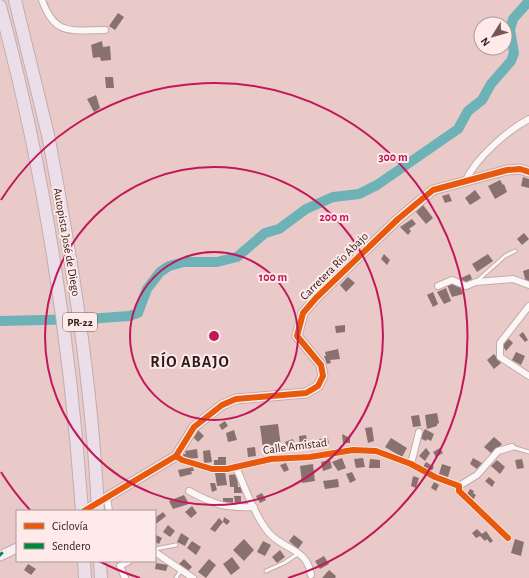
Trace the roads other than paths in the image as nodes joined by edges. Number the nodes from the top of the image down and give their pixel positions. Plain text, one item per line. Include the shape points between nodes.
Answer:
1 (15, 0) edge
2 (42, 0) edge
3 (0, 6) edge
4 (105, 30) dead end
5 (529, 119) edge
6 (529, 172) edge
7 (466, 180) junction
8 (515, 251) dead end
9 (476, 282) junction
10 (529, 285) edge
11 (438, 286) dead end
12 (529, 306) edge
13 (529, 376) edge
14 (419, 432) dead end
15 (512, 448) joint
16 (529, 452) edge
17 (176, 456) junction
18 (414, 466) junction
19 (236, 467) junction
20 (459, 486) junction
21 (189, 491) dead end
22 (107, 497) junction
23 (254, 507) junction
24 (83, 510) edge
25 (85, 510) edge
26 (98, 510) edge
27 (109, 510) edge
28 (508, 538) dead end
29 (176, 545) dead end
30 (16, 548) edge
31 (156, 549) edge
32 (156, 553) edge
33 (299, 553) junction
34 (0, 556) edge
35 (84, 562) edge
36 (100, 562) edge
37 (127, 562) edge
38 (181, 570) junction
39 (266, 570) dead end
40 (311, 577) edge
41 (85, 578) edge
42 (101, 578) edge
43 (125, 578) edge
44 (176, 578) edge
45 (193, 578) edge

1 - 26 highway, Autopista José de Diego / PR-22, bridge via 48,135 64,219 81,330 93,434
2 - 4 street via 47,14 56,25 65,30
3 - 24 highway, Autopista José de Diego / PR-22 via 32,137 46,208 64,319
5 - 7 street via 490,149 472,167
6 - 7 street, Carretera Río Abajo via 520,169 506,170
7 - 17 street, Carretera Río Abajo via 433,190 398,219 316,298 303,314 297,336 321,366 323,376 318,386 306,393 236,400 222,404 194,427
8 - 9 lane via 505,256
9 - 10 street via 513,279
9 - 11 street via 466,286 452,280
12 - 13 street via 500,343 500,356
14 - 18 street
15 - 16 lane
15 - 20 street via 498,451 477,475
17 - 19 street, Calle Amistad via 212,469
17 - 22 street, Carretera Río Abajo
18 - 19 street, Calle Amistad via 376,451 353,450 310,457 271,459
18 - 20 street, Calle Amistad
19 - 23 street
20 - 28 street via 459,491
21 - 23 street via 222,507
22 - 25 street, Carretera Río Abajo
22 - 27 street
23 - 33 street via 270,534
29 - 31 lane
30 - 34 street
32 - 38 street
33 - 39 lane via 284,563
33 - 40 street via 309,565
35 - 41 highway
36 - 42 highway
37 - 43 street via 120,566
38 - 44 lane
38 - 45 street

